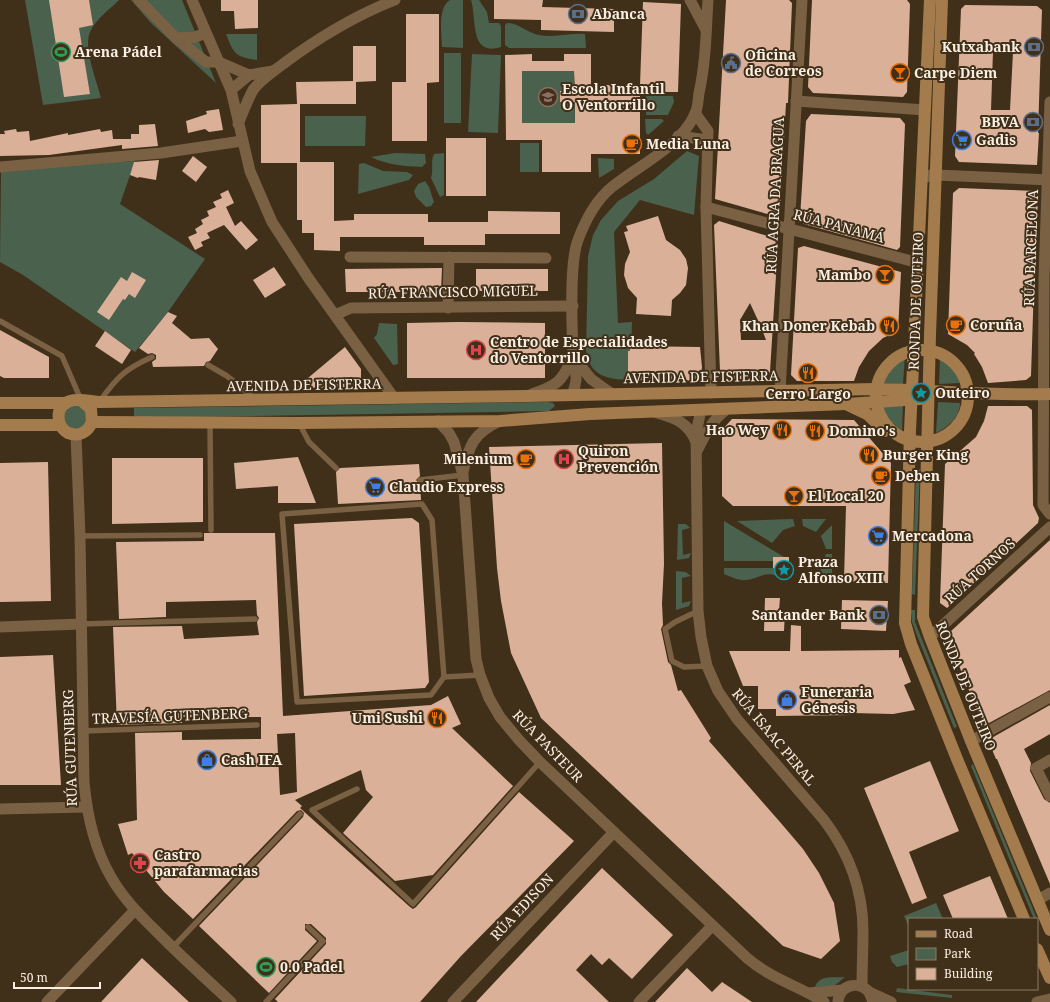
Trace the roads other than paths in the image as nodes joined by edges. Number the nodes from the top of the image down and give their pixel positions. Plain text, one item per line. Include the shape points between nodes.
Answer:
1 (139, 0) edge
2 (192, 0) edge
3 (395, 0) edge
4 (690, 0) edge
5 (708, 0) edge
6 (802, 0) edge
7 (930, 0) edge
8 (942, 0) edge
9 (706, 31) junction
10 (206, 33) junction
11 (176, 38) junction
12 (219, 62) junction
13 (274, 71) junction
14 (249, 75) junction
15 (231, 90) junction
16 (254, 90) junction
17 (796, 101) junction
18 (1050, 102) edge
19 (925, 110) junction
20 (695, 114) junction
21 (238, 124) junction
22 (678, 136) junction
23 (708, 140) junction
24 (242, 141) junction
25 (0, 167) edge
26 (936, 175) junction
27 (922, 179) junction
28 (1049, 180) edge
29 (706, 207) junction
30 (789, 228) junction
31 (350, 257) dead end
32 (449, 257) junction
33 (546, 258) dead end
34 (919, 262) junction
35 (1047, 278) edge
36 (573, 306) junction
37 (448, 308) junction
38 (335, 315) junction
39 (0, 320) edge
40 (915, 350) junction
41 (929, 350) junction
42 (573, 356) junction
43 (152, 357) dead end
44 (208, 366) dead end
45 (876, 389) junction
46 (780, 391) junction
47 (711, 393) junction
48 (969, 393) junction
49 (612, 394) junction
50 (929, 394) junction
51 (1046, 394) edge
52 (572, 395) junction
53 (912, 395) junction
54 (526, 396) junction
55 (394, 398) junction
56 (82, 401) junction
57 (257, 401) junction
58 (99, 402) junction
59 (876, 402) junction
60 (0, 403) edge
61 (66, 403) junction
62 (847, 404) junction
63 (727, 409) junction
64 (701, 410) junction
65 (652, 412) junction
66 (539, 417) junction
67 (438, 421) junction
68 (500, 421) junction
69 (92, 422) junction
70 (210, 423) junction
71 (299, 423) junction
72 (0, 425) edge
73 (60, 425) junction
74 (76, 435) junction
75 (910, 441) junction
76 (928, 442) junction
77 (698, 450) junction
78 (909, 454) junction
79 (336, 468) dead end
80 (463, 475) junction
81 (420, 480) dead end
82 (1050, 514) edge
83 (1050, 527) edge
84 (211, 530) dead end
85 (200, 535) dead end
86 (80, 536) junction
87 (698, 611) junction
88 (255, 619) dead end
89 (81, 624) junction
90 (0, 627) edge
91 (930, 638) junction
92 (707, 666) junction
93 (480, 675) junction
94 (444, 677) junction
95 (1050, 697) edge
96 (257, 725) dead end
97 (83, 731) junction
98 (971, 741) junction
99 (1050, 760) edge
100 (540, 762) junction
101 (357, 789) dead end
102 (1050, 796) edge
103 (86, 807) junction
104 (0, 810) edge
105 (300, 814) dead end
106 (614, 832) junction
107 (1050, 893) edge
108 (1038, 900) junction
109 (135, 910) junction
110 (1024, 918) edge
111 (712, 926) junction
112 (308, 927) dead end
113 (1050, 930) edge
114 (173, 947) junction
115 (1038, 951) edge
116 (861, 958) junction
117 (1050, 978) edge
118 (845, 988) junction
119 (809, 993) junction
120 (868, 993) edge
121 (1050, 999) edge
122 (47, 1002) edge
123 (231, 1002) edge
124 (266, 1002) edge
125 (453, 1002) edge
126 (639, 1002) edge
127 (824, 1002) edge
128 (838, 1002) edge
129 (891, 1002) edge
130 (1037, 1002) edge

1 - 11 street
2 - 10 street
3 - 13 street via 340,25
4 - 9 street
5 - 9 street
6 - 17 street, RÚA AGRA DA BRAGUA
7 - 19 main road, RONDA DE OUTEIRO
8 - 26 main road, RONDA DE OUTEIRO
9 - 20 street via 704,72
10 - 11 street via 195,37
10 - 12 street
11 - 12 street via 206,62
12 - 14 street
12 - 15 street
13 - 14 street
13 - 16 street
14 - 15 street
15 - 16 street
15 - 21 street
16 - 21 street
17 - 19 street
17 - 30 street, RÚA AGRA DA BRAGUA
18 - 28 street, RÚA BARCELONA
19 - 27 main road, RONDA DE OUTEIRO
20 - 22 street
20 - 23 street via 708,131
21 - 24 street
22 - 23 street
22 - 36 street via 654,159 612,187 589,216 577,242
23 - 29 street
24 - 25 street via 161,154
24 - 38 street via 250,171 272,222
26 - 27 street
26 - 28 street
26 - 41 main road, RONDA DE OUTEIRO
27 - 34 main road, RONDA DE OUTEIRO
28 - 35 street, RÚA BARCELONA
29 - 30 street, RÚA PANAMÁ
29 - 47 street
30 - 34 street, RÚA PANAMÁ
30 - 46 street, RÚA AGRA DA BRAGUA
31 - 32 street
32 - 33 street
32 - 37 street
34 - 40 main road, RONDA DE OUTEIRO
35 - 51 street, RÚA BARCELONA
36 - 37 street, RÚA FRANCISCO MIGUEL
36 - 42 street
37 - 38 street, RÚA FRANCISCO MIGUEL via 351,308
38 - 55 street
39 - 56 lane via 62,356
40 - 41 main road
40 - 45 main road via 892,360 883,370
40 - 53 main road, RONDA DE OUTEIRO
41 - 48 main road via 947,357 956,364
41 - 50 main road, RONDA DE OUTEIRO
42 - 49 street via 591,379
42 - 52 street via 577,382
42 - 54 street, AVENIDA DE FISTERRA via 561,380 549,388
43 - 58 lane via 120,375
44 - 57 lane via 227,376
45 - 46 main road, AVENIDA DE FISTERRA
45 - 53 main road, AVENIDA DE FISTERRA
45 - 59 main road
46 - 47 main road, AVENIDA DE FISTERRA
46 - 64 main road via 710,402
47 - 49 main road, AVENIDA DE FISTERRA
48 - 50 main road, AVENIDA DE FISTERRA
48 - 51 main road, AVENIDA DE FISTERRA
48 - 76 main road via 967,408 955,429 942,438
49 - 52 main road, AVENIDA DE FISTERRA
50 - 53 main road, AVENIDA DE FISTERRA
50 - 76 main road, RONDA DE OUTEIRO
51 - 82 street, RÚA BARCELONA via 1043,505
52 - 54 main road, AVENIDA DE FISTERRA
52 - 66 main road via 564,408
53 - 59 main road, AVENIDA DE FISTERRA
53 - 75 main road, RONDA DE OUTEIRO
54 - 55 main road, AVENIDA DE FISTERRA
55 - 57 main road, AVENIDA DE FISTERRA
56 - 58 main road, AVENIDA DE FISTERRA
56 - 61 main road, AVENIDA DE FISTERRA
56 - 69 main road via 90,409
57 - 58 main road, AVENIDA DE FISTERRA
59 - 62 main road, AVENIDA DE FISTERRA
59 - 75 main road via 887,426 900,437
60 - 61 main road, AVENIDA DE FISTERRA
61 - 73 main road via 58,415
62 - 63 main road, AVENIDA DE FISTERRA
62 - 78 main road via 867,414
63 - 64 main road, AVENIDA DE FISTERRA
63 - 77 street via 708,428
64 - 65 main road, AVENIDA DE FISTERRA
64 - 77 street, RÚA ISAAC PERAL via 696,432
65 - 66 main road, AVENIDA DE FISTERRA
65 - 77 street, RÚA ISAAC PERAL via 686,425 694,436
66 - 68 main road, AVENIDA DE FISTERRA
67 - 68 main road, AVENIDA DE FISTERRA
67 - 71 main road, AVENIDA DE FISTERRA
67 - 80 street, RÚA PASTEUR via 454,442
68 - 80 street, AVENIDA DE FISTERRA via 480,432 472,441
69 - 70 main road, AVENIDA DE FISTERRA
69 - 74 main road via 86,431
70 - 71 main road, AVENIDA DE FISTERRA
70 - 84 lane
71 - 79 lane via 309,442
72 - 73 main road
73 - 74 main road via 65,431
74 - 86 street, RÚA GUTENBERG
75 - 76 main road
75 - 78 main road, RONDA DE OUTEIRO
76 - 91 main road, RONDA DE OUTEIRO via 923,617
77 - 87 street, RÚA ISAAC PERAL
78 - 110 main road, RONDA DE OUTEIRO via 905,615 908,637
80 - 81 lane
80 - 93 street, RÚA PASTEUR via 474,636
83 - 91 street, RÚA TORNOS
85 - 86 lane
86 - 89 street, RÚA GUTENBERG
87 - 92 street, RÚA ISAAC PERAL
87 - 92 lane via 665,630 672,661 684,667
88 - 89 lane
89 - 90 street
89 - 97 street, RÚA GUTENBERG
91 - 98 main road, RONDA DE OUTEIRO
92 - 116 street, RÚA ISAAC PERAL via 718,692 737,719 836,835 851,863 860,891
93 - 94 lane
93 - 100 street, RÚA PASTEUR via 500,717
94 - 94 lane via 431,695 297,702 282,514 422,504 432,520
95 - 98 street
96 - 97 lane, TRAVESÍA GUTENBERG
97 - 103 street, RÚA GUTENBERG
98 - 108 main road, RONDA DE OUTEIRO
99 - 102 street via 1036,768
100 - 101 lane via 414,904 312,810
100 - 106 street, RÚA PASTEUR
103 - 104 street
103 - 109 street, RÚA GUTENBERG via 91,831 101,857 111,877
105 - 114 lane
106 - 111 street, RÚA PASTEUR
106 - 125 street, RÚA EDISON
107 - 108 street
108 - 113 main road, RONDA DE OUTEIRO
109 - 114 street, RÚA GUTENBERG
109 - 122 street
111 - 119 street, RÚA PASTEUR via 758,967 786,984
111 - 126 street
112 - 124 lane via 323,941
114 - 123 street, RÚA GUTENBERG
115 - 117 main road
116 - 118 street, RÚA ISAAC PERAL
116 - 120 street, RÚA ISAAC PERAL
118 - 119 street, RÚA PASTEUR
118 - 120 street, RÚA PASTEUR via 857,985
118 - 128 street, RÚA ISAAC PERAL
119 - 127 street, RÚA PASTEUR
120 - 129 street
121 - 130 street

